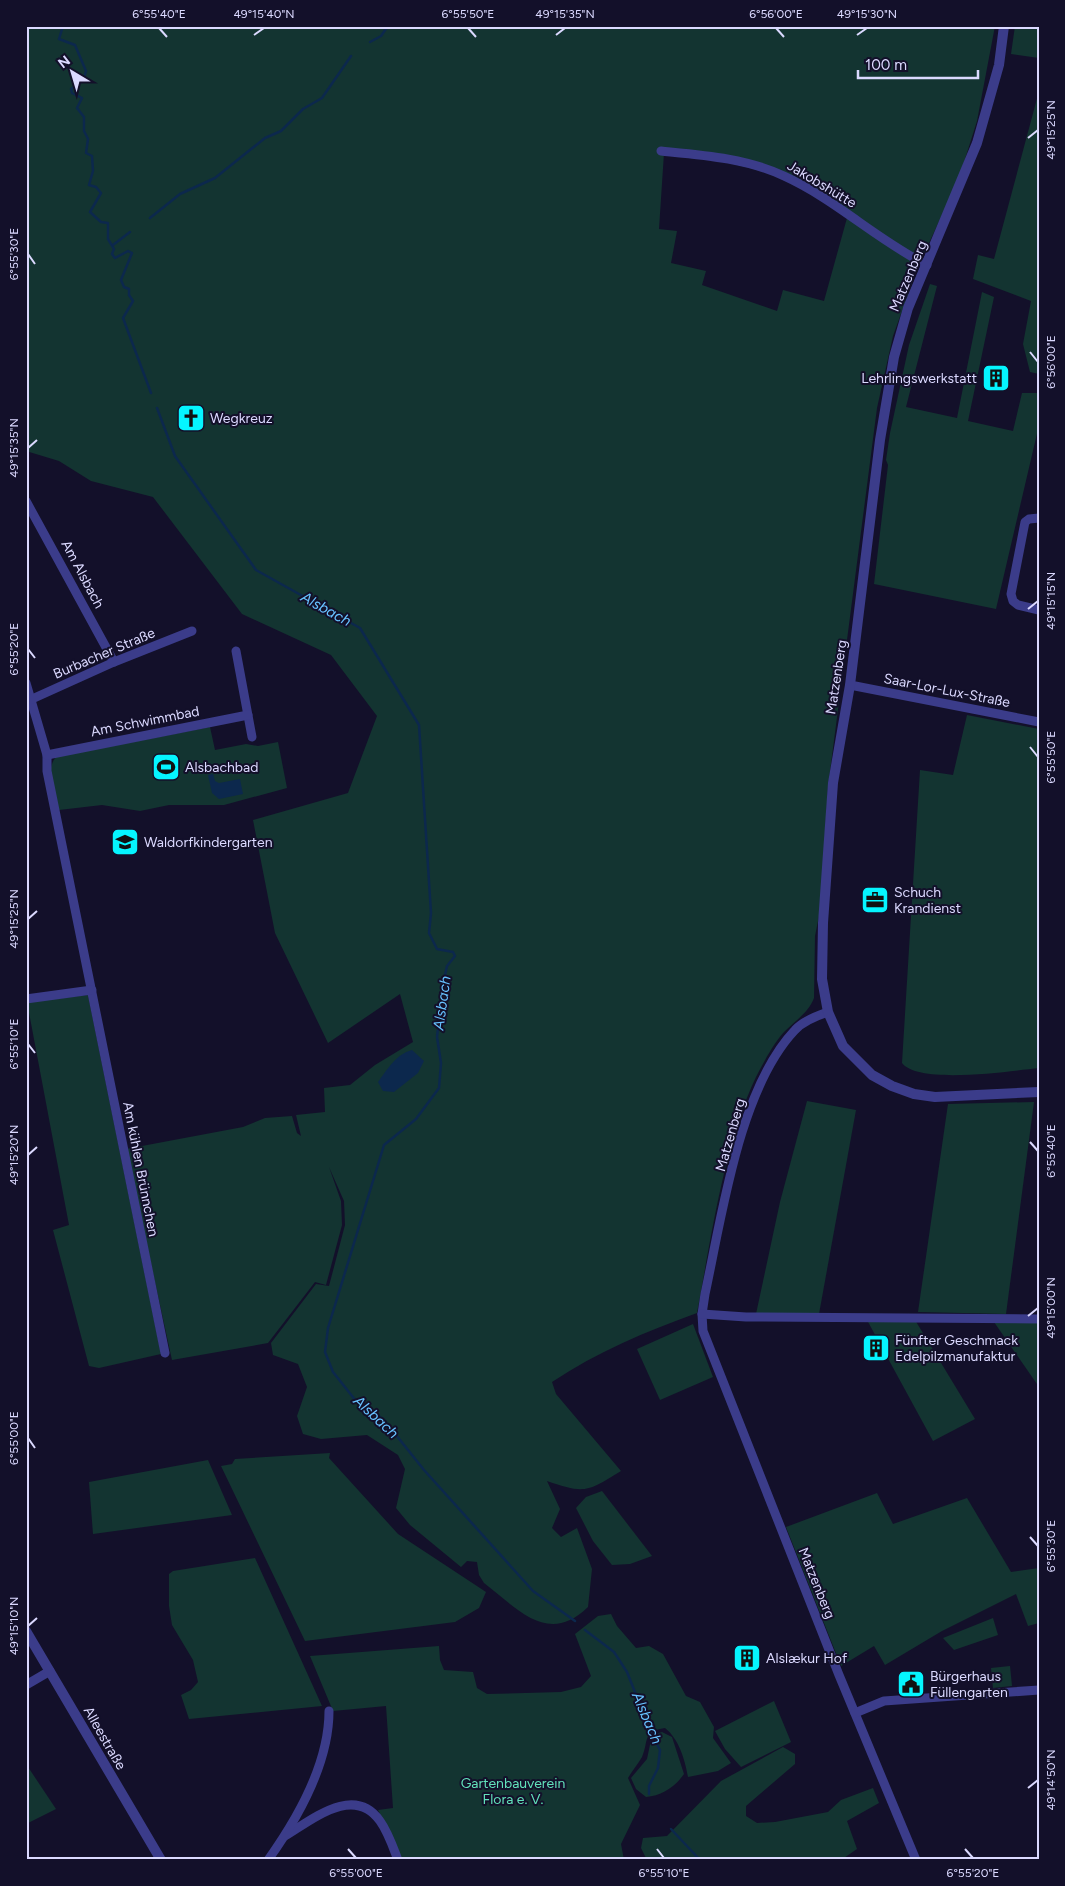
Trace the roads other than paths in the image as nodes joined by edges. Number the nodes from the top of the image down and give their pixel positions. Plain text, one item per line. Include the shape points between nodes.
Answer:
1 (1004, 26) edge
2 (661, 151) dead end
3 (927, 265) junction
4 (26, 501) edge
5 (1039, 518) edge
6 (1039, 610) edge
7 (192, 631) dead end
8 (236, 651) dead end
9 (114, 662) junction
10 (26, 683) edge
11 (850, 685) junction
12 (29, 699) edge
13 (248, 715) junction
14 (1039, 722) edge
15 (252, 737) dead end
16 (47, 755) junction
17 (92, 990) junction
18 (26, 998) edge
19 (828, 1012) junction
20 (1039, 1092) edge
21 (702, 1314) junction
22 (1039, 1319) edge
23 (165, 1353) dead end
24 (26, 1631) edge
25 (50, 1671) junction
26 (26, 1685) edge
27 (1037, 1690) edge
28 (1039, 1700) edge
29 (329, 1711) dead end
30 (854, 1713) junction
31 (285, 1836) junction
32 (161, 1860) edge
33 (268, 1860) edge
34 (398, 1860) edge
35 (916, 1860) edge

1 - 3 street, Matzenberg via 999,65 982,128
2 - 3 street, Jakobshütte via 735,161 783,175
3 - 11 street, Matzenberg via 908,308 894,357 878,456
4 - 9 street, Am Alsbach
5 - 6 street via 1025,522 1011,594 1013,602 1018,605
7 - 9 street, Burbacher Straße
8 - 13 street
9 - 12 street, Burbacher Straße
10 - 12 street, Am kühlen Brünnchen
11 - 14 street, Saar-Lor-Lux-Straße
11 - 19 street, Matzenberg via 833,783 823,923 822,979
12 - 16 street, Am kühlen Brünnchen
13 - 15 street
13 - 16 street, Am Schwimmbad
16 - 17 street, Am kühlen Brünnchen via 47,771
17 - 18 street
17 - 23 street, Am kühlen Brünnchen
19 - 20 street via 839,1038 856,1061 872,1075 903,1090 935,1097
19 - 21 street, Matzenberg via 795,1029 777,1054 744,1122
21 - 22 street
21 - 30 street, Matzenberg via 703,1331
24 - 25 street, Alleestraße
25 - 26 street
25 - 32 street, Alleestraße
27 - 28 street
27 - 30 street via 884,1701
29 - 31 street via 329,1729 323,1751 311,1785
30 - 35 street, Matzenberg
31 - 33 street
31 - 34 street via 338,1806 362,1806 380,1820

